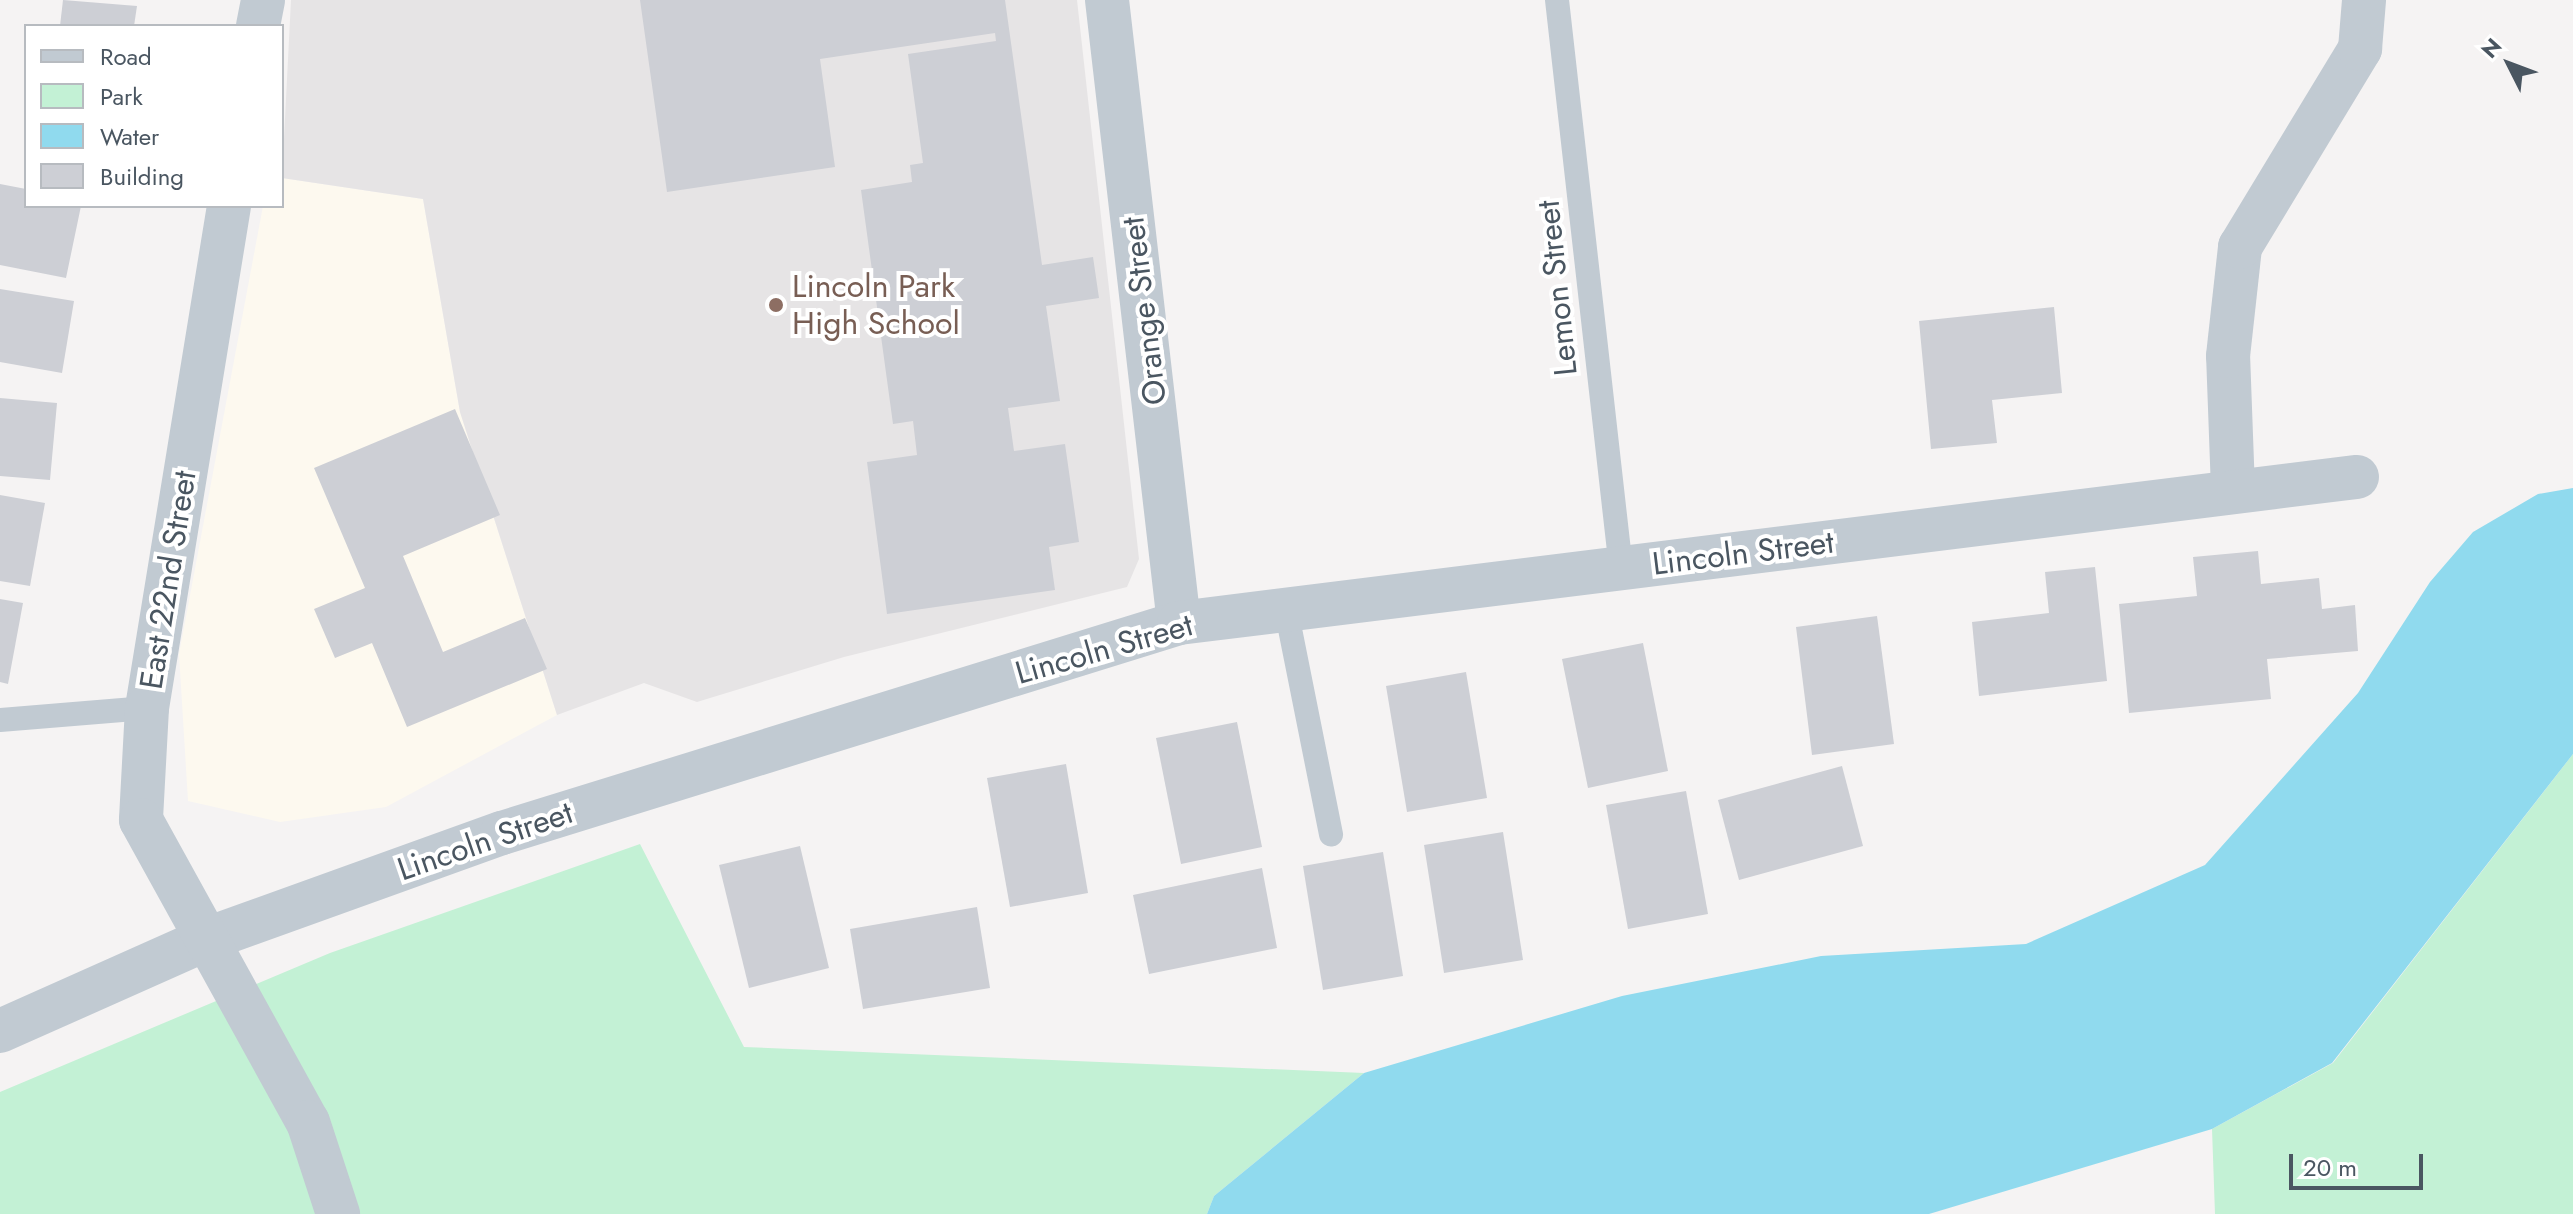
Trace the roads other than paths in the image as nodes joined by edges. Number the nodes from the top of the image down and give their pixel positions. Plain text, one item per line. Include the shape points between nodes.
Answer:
1 (263, 0) edge
2 (1107, 0) edge
3 (1557, 0) edge
4 (2364, 0) edge
5 (258, 24) edge
6 (229, 208) edge
7 (2357, 477) dead end
8 (2233, 490) junction
9 (1621, 569) junction
10 (1286, 609) junction
11 (1179, 623) junction
12 (147, 708) junction
13 (0, 720) edge
14 (1331, 835) dead end
15 (207, 939) junction
16 (0, 1031) edge
17 (338, 1214) edge

1 - 5 street
2 - 11 street, Orange Street
3 - 9 lane, Lemon Street
4 - 8 street via 2360,49 2240,247 2228,356
6 - 12 street, East 22nd Street
7 - 8 street, Lincoln Street
8 - 9 street, Lincoln Street
9 - 10 street, Lincoln Street
10 - 11 street, Lincoln Street
10 - 14 lane
11 - 15 street, Lincoln Street via 502,833
12 - 13 lane
12 - 15 street, East 22nd Street via 141,820
15 - 16 street, Lincoln Street
15 - 17 street, East 22nd Street via 308,1122

